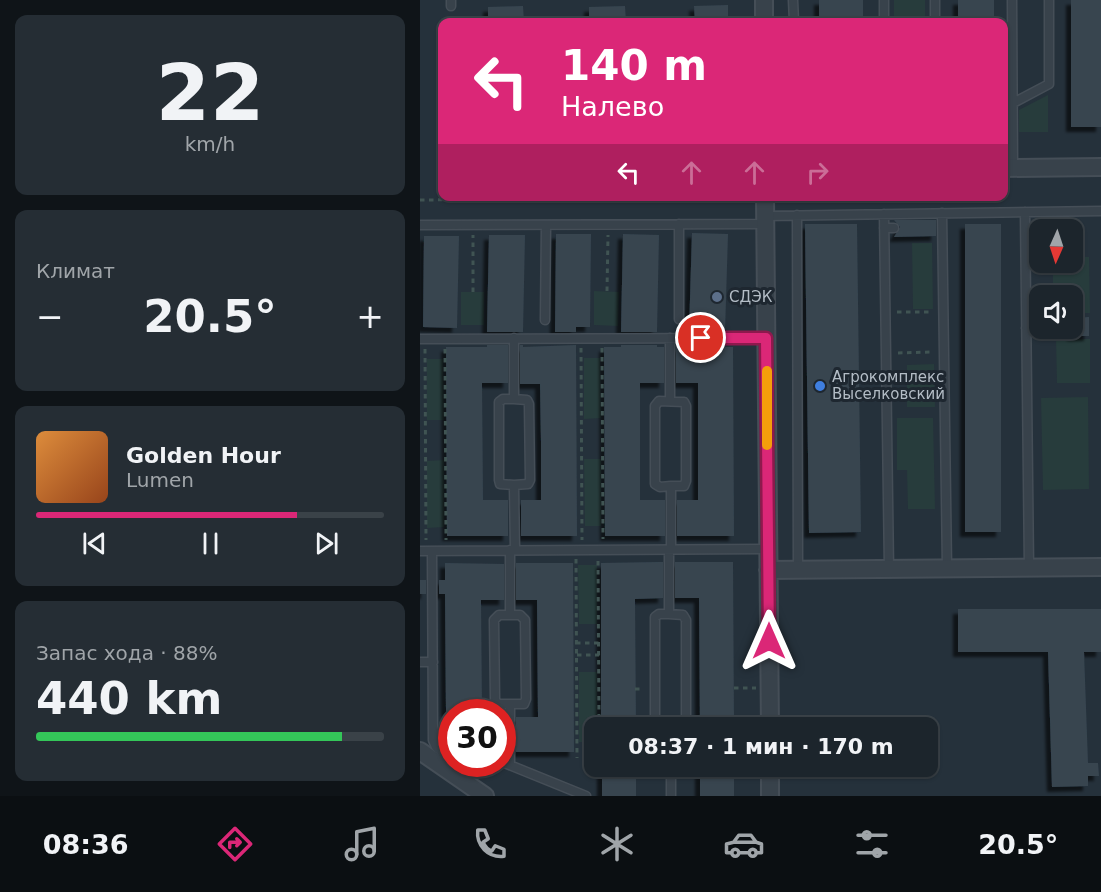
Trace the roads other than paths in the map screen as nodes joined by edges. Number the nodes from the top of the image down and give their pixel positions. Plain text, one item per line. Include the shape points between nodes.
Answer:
1 (764, 0) edge
2 (793, 0) edge
3 (884, 0) edge
4 (935, 0) edge
5 (1012, 0) edge
6 (1049, 0) edge
7 (764, 18) edge
8 (794, 18) edge
9 (885, 18) edge
10 (935, 18) edge
11 (1013, 103) junction
12 (1008, 167) edge
13 (1101, 167) edge
14 (765, 201) edge
15 (1101, 211) edge
16 (1025, 212) junction
17 (942, 213) junction
18 (884, 214) junction
19 (797, 215) junction
20 (765, 220) junction
21 (679, 224) junction
22 (420, 225) edge
23 (546, 225) junction
24 (884, 228) junction
25 (894, 228) dead end
26 (679, 319) dead end
27 (545, 320) dead end
28 (1026, 327) joint
29 (514, 338) junction
30 (670, 338) junction
31 (766, 338) junction
32 (423, 339) edge
33 (514, 399) junction
34 (670, 401) junction
35 (514, 485) junction
36 (670, 486) junction
37 (768, 549) junction
38 (512, 550) junction
39 (670, 550) junction
40 (426, 551) edge
41 (1101, 567) edge
42 (947, 568) junction
43 (1029, 568) junction
44 (798, 569) junction
45 (889, 569) junction
46 (768, 570) junction
47 (669, 614) junction
48 (510, 615) junction
49 (420, 662) edge
50 (433, 662) junction
51 (495, 699) edge
52 (516, 704) edge
53 (655, 717) edge
54 (686, 717) edge
55 (770, 717) edge
56 (438, 749) edge
57 (420, 751) edge
58 (516, 767) edge
59 (671, 777) edge
60 (770, 777) edge
61 (485, 796) edge
62 (586, 796) edge
63 (671, 796) edge
64 (770, 796) edge

1 - 7 street
2 - 8 lane
3 - 9 lane
4 - 10 lane
5 - 11 lane
6 - 11 lane via 1048,84
11 - 12 lane
12 - 13 street
14 - 20 street
15 - 16 lane
16 - 17 lane
16 - 28 lane
17 - 18 lane
17 - 42 lane
18 - 19 lane
18 - 24 lane
19 - 20 lane
19 - 44 lane
20 - 21 lane
20 - 31 street
21 - 23 lane
21 - 26 lane
22 - 23 lane
23 - 27 lane
24 - 25 lane
24 - 45 lane
28 - 43 lane
29 - 30 lane
29 - 32 lane
29 - 33 lane
30 - 31 lane
30 - 34 lane
31 - 37 street
33 - 35 lane via 499,402 500,484
33 - 35 lane via 529,402 530,426 529,482
34 - 36 lane via 655,403 655,482 657,486
34 - 36 lane via 684,402 686,406 686,484
35 - 38 lane
36 - 39 lane
37 - 39 lane
37 - 46 street
38 - 39 lane
38 - 40 lane
38 - 48 lane
39 - 47 lane
40 - 50 lane
41 - 43 street
42 - 43 street
42 - 45 street
44 - 45 street
44 - 46 street
46 - 55 street
47 - 53 lane via 655,617
47 - 54 lane via 685,617
48 - 51 lane via 495,618
48 - 52 lane via 523,616 525,620 525,702
49 - 50 lane
50 - 56 lane via 433,740
57 - 61 street
58 - 62 lane
59 - 63 lane
60 - 64 street

